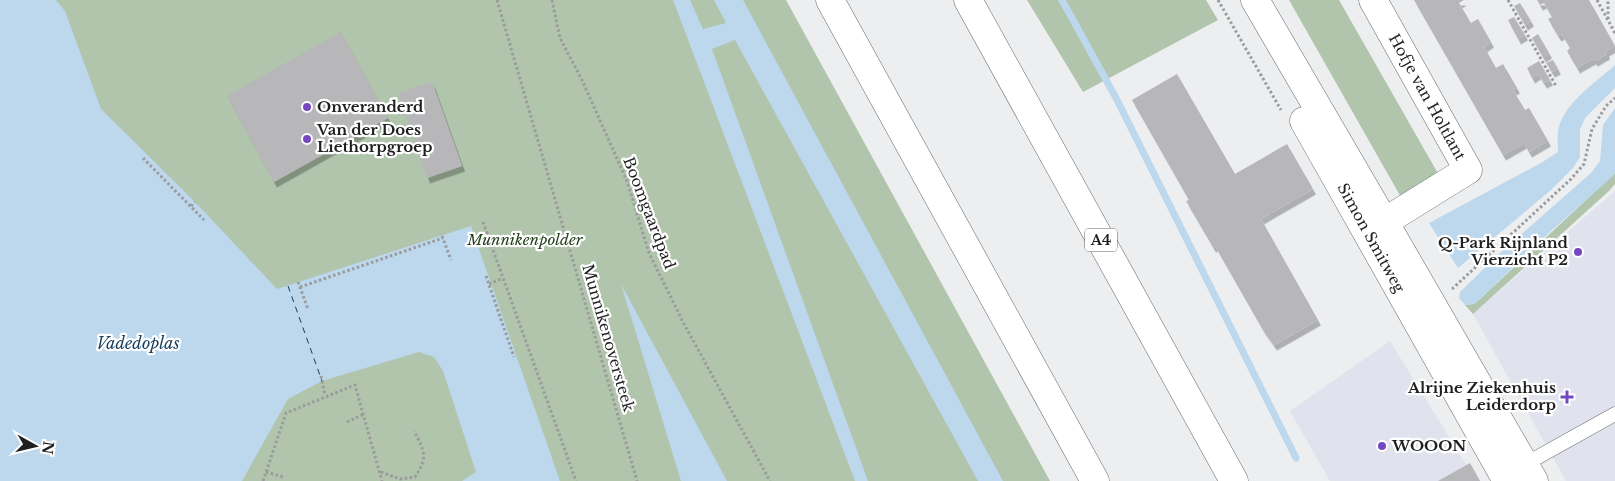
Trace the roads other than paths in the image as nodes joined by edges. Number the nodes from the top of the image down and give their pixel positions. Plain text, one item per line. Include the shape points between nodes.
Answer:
1 (830, 0) edge
2 (968, 0) edge
3 (1236, 0) edge
4 (1255, 0) edge
5 (1373, 0) edge
6 (1384, 221) junction
7 (1615, 414) edge
8 (1518, 476) edge
9 (1095, 481) edge
10 (1234, 481) edge

1 - 9 main road
2 - 10 main road, A4
3 - 6 main road, Simon Smitweg
4 - 6 main road, Simon Smitweg
5 - 6 main road, Hofje van Holtlant via 1468,170
6 - 8 main road, Simon Smitweg
7 - 8 lane, Simon Smitweg

